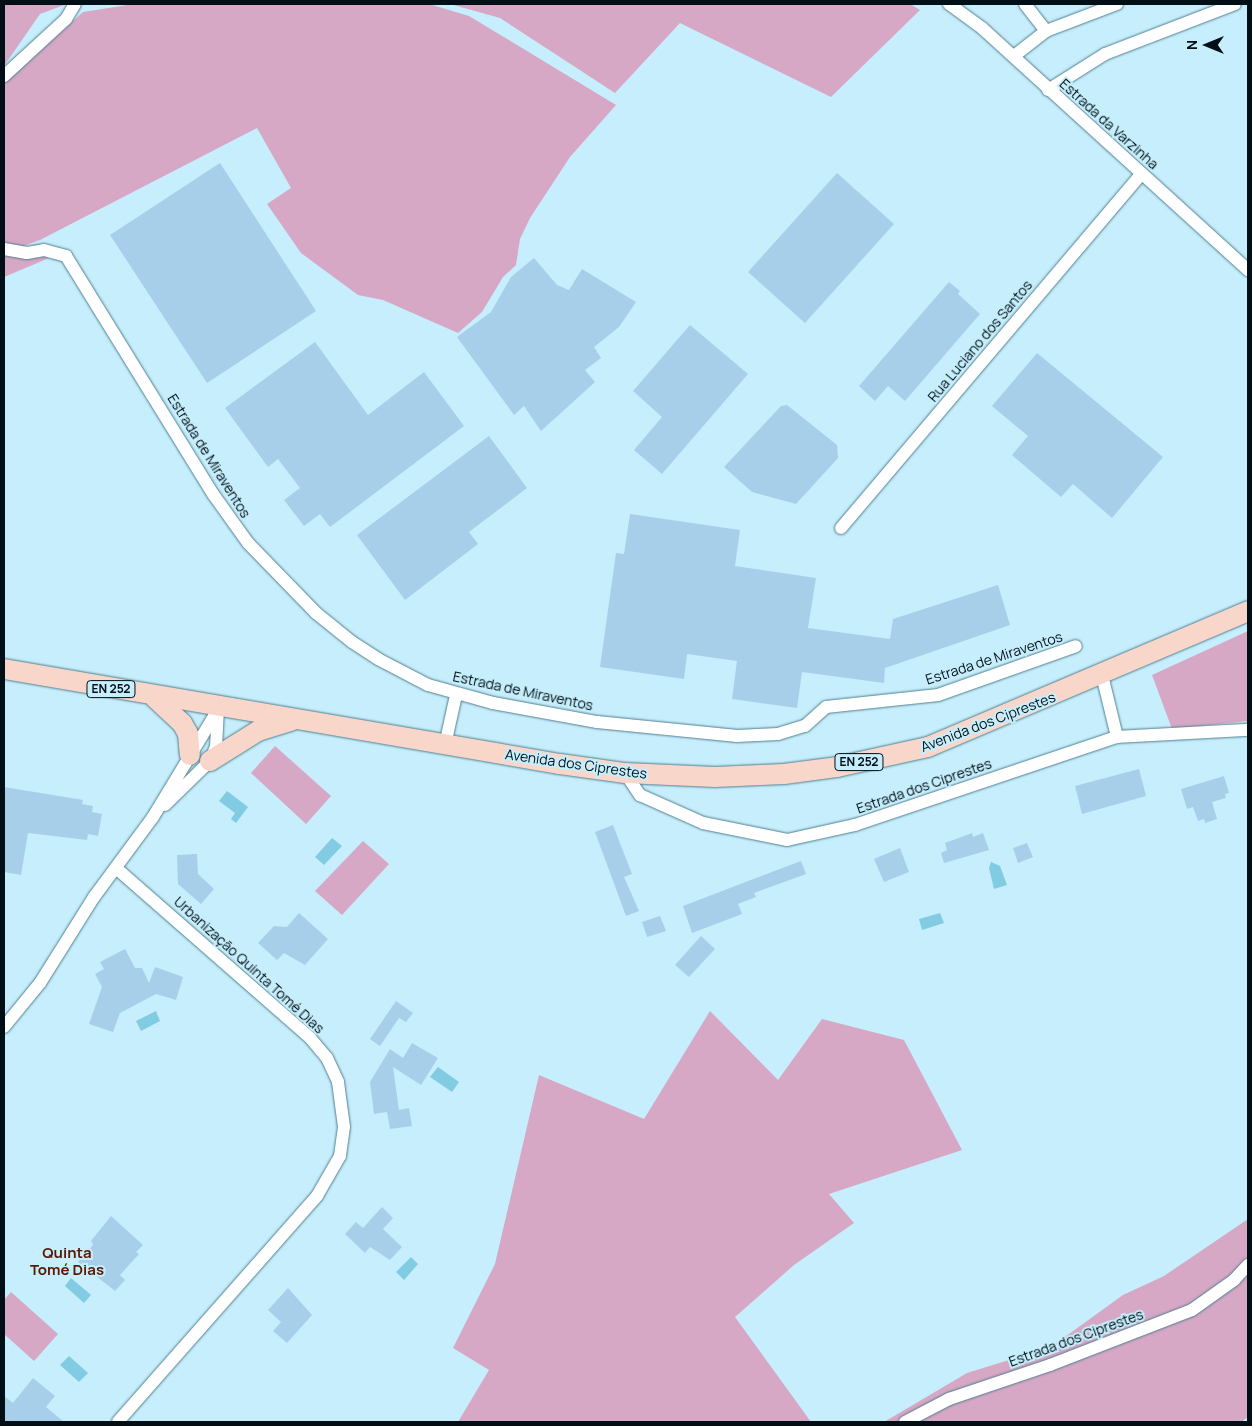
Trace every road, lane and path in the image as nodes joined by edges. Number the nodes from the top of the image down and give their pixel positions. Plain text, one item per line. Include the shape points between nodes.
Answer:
1 (76, 4) edge
2 (949, 4) edge
3 (1025, 4) edge
4 (1117, 4) edge
5 (1235, 4) edge
6 (1046, 31) junction
7 (1014, 56) junction
8 (4, 76) edge
9 (1048, 90) junction
10 (1142, 173) junction
11 (4, 249) edge
12 (27, 253) junction
13 (4, 261) edge
14 (1248, 270) edge
15 (841, 528) dead end
16 (1248, 611) edge
17 (1076, 646) dead end
18 (4, 669) edge
19 (1102, 675) junction
20 (456, 694) junction
21 (153, 697) junction
22 (219, 708) junction
23 (295, 720) junction
24 (1248, 730) edge
25 (1117, 737) junction
26 (445, 745) junction
27 (190, 755) junction
28 (210, 761) junction
29 (625, 773) junction
30 (153, 817) junction
31 (116, 868) junction
32 (4, 1027) edge
33 (1248, 1265) edge
34 (118, 1422) edge
35 (905, 1422) edge

1 - 8 street via 66,19
2 - 7 street, Estrada da Varzinha
3 - 6 street
4 - 6 street
5 - 9 street via 1105,54
6 - 7 street
7 - 9 street, Estrada da Varzinha
9 - 10 street, Estrada da Varzinha
10 - 14 street, Estrada da Varzinha
10 - 15 street, Rua Luciano dos Santos
11 - 12 street
12 - 13 street
12 - 20 street, Estrada de Miraventos via 44,250 66,256 213,494 248,543 316,613 352,642 410,678
16 - 19 main road, Avenida dos Ciprestes / EN 252
17 - 20 street, Estrada de Miraventos via 938,695 826,707 805,726 778,734 737,736 630,727 553,715
18 - 21 main road, EN 252
19 - 25 street
19 - 29 main road, Avenida dos Ciprestes / EN 252 via 928,747 837,767 715,778
20 - 26 street
21 - 22 main road, EN 252
21 - 27 main road via 182,723 188,734
22 - 23 main road, EN 252
22 - 27 street
22 - 28 street via 216,746
23 - 26 main road, EN 252
23 - 28 main road via 258,731
24 - 25 street, Estrada dos Ciprestes
25 - 29 street, Estrada dos Ciprestes via 855,825 787,840 703,823 640,796
26 - 29 main road, Avenida dos Ciprestes / EN 252
27 - 30 street
28 - 30 street
30 - 31 street
31 - 32 street via 72,929 40,983
31 - 34 street, Urbanização Quinta Tomé Dias via 311,1039 327,1058 338,1082 344,1127 340,1156 317,1196
33 - 35 street, Estrada dos Ciprestes via 1234,1280 1192,1310 949,1399

